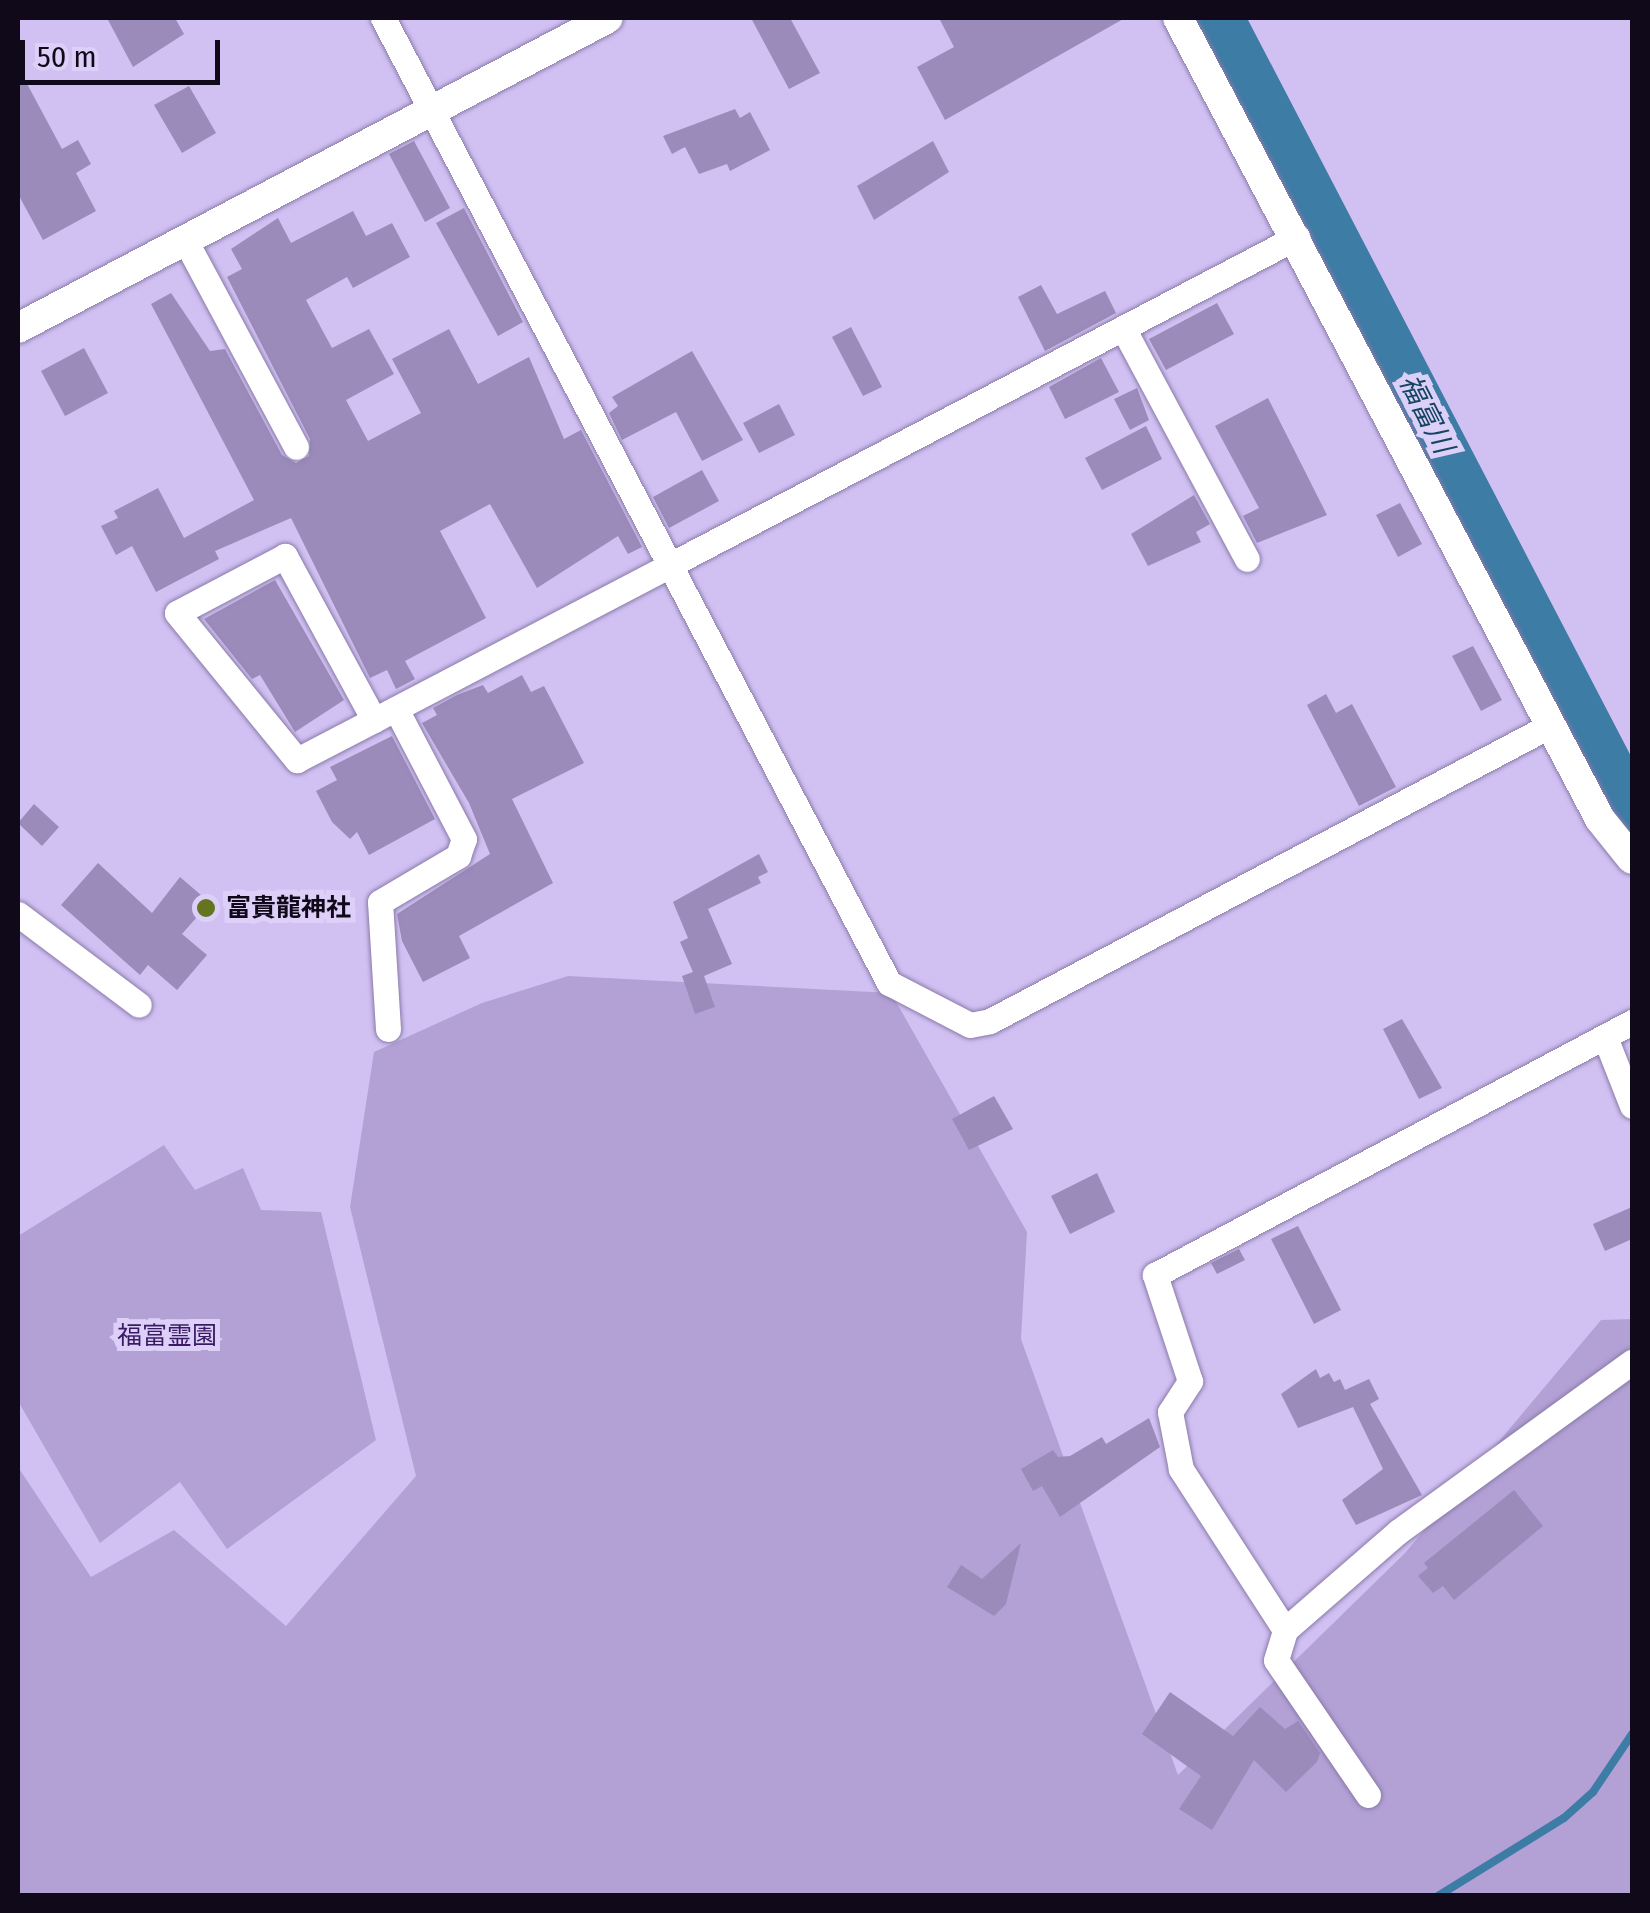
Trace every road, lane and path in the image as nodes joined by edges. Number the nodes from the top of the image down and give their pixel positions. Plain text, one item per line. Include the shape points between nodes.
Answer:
1 (382, 18) edge
2 (608, 18) edge
3 (1178, 18) edge
4 (431, 110) junction
5 (1296, 237) junction
6 (184, 238) junction
7 (18, 328) edge
8 (1123, 328) junction
9 (296, 447) dead end
10 (1247, 559) dead end
11 (670, 565) junction
12 (385, 714) junction
13 (1551, 725) junction
14 (1632, 859) edge
15 (18, 914) edge
16 (139, 1005) dead end
17 (1632, 1022) edge
18 (388, 1029) dead end
19 (1605, 1037) junction
20 (1632, 1106) edge
21 (1632, 1362) edge
22 (1286, 1630) junction
23 (1368, 1794) dead end

1 - 4 street
2 - 4 street
3 - 5 street
4 - 6 street
4 - 11 street
5 - 8 street
5 - 13 street
6 - 7 street
6 - 9 street
8 - 10 street
8 - 11 street
11 - 12 street
11 - 13 street via 889,984 970,1025 990,1022
12 - 12 street via 285,556 176,613 297,760
12 - 18 street via 464,839 458,856 380,902
13 - 14 street via 1600,819
15 - 16 street
17 - 19 street
19 - 20 street
19 - 22 street via 1155,1276 1190,1381 1170,1412 1181,1469
21 - 22 street via 1400,1530
22 - 23 street via 1276,1660

